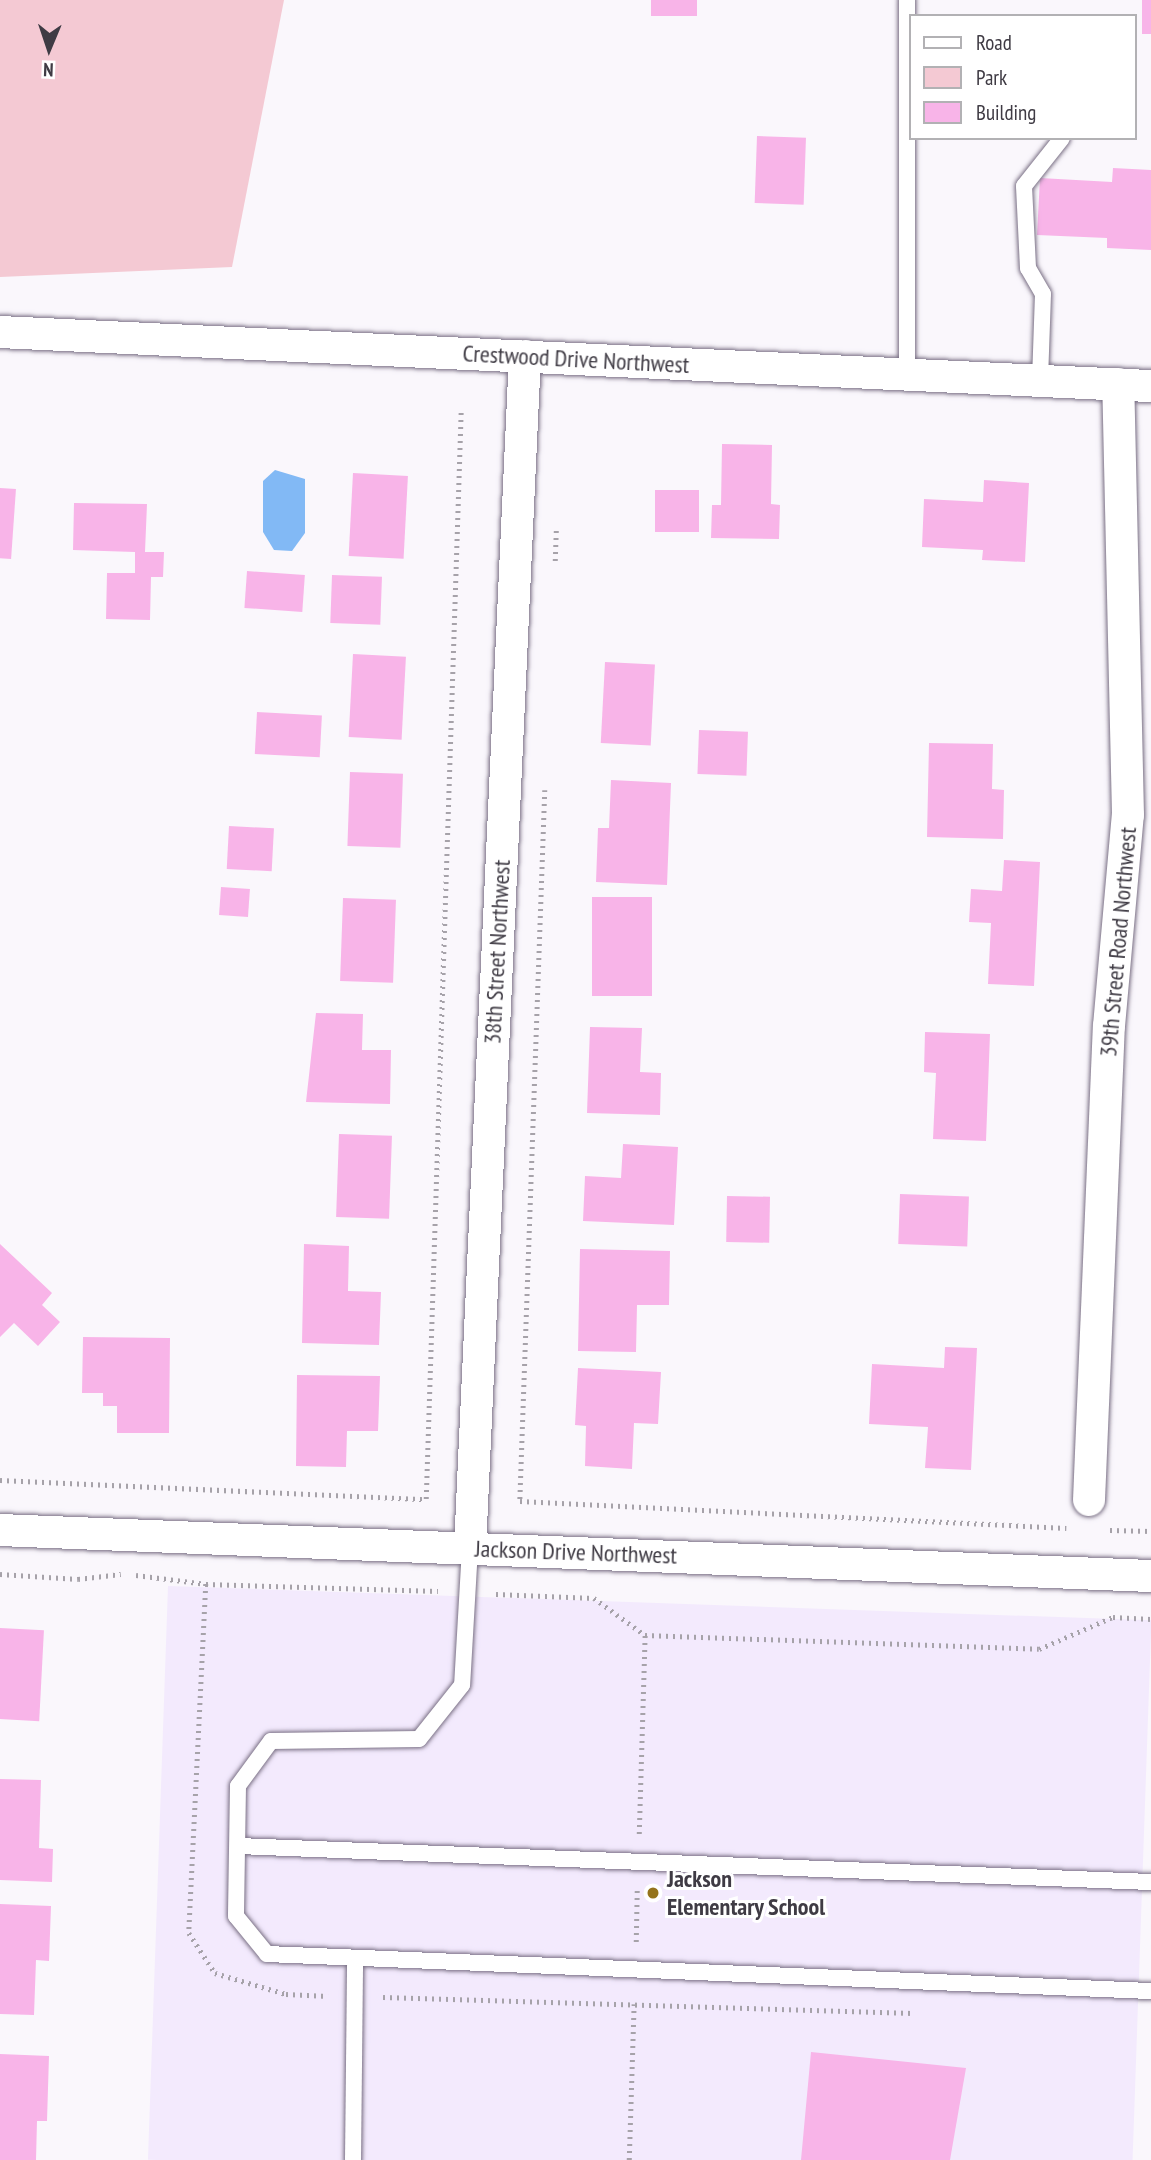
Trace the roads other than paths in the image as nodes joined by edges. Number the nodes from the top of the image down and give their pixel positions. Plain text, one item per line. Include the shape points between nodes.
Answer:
1 (907, 0) edge
2 (1060, 140) edge
3 (0, 332) edge
4 (525, 356) junction
5 (908, 374) junction
6 (1040, 380) junction
7 (1118, 384) junction
8 (1151, 386) edge
9 (1094, 1515) road end
10 (0, 1530) edge
11 (470, 1548) junction
12 (1151, 1576) edge
13 (238, 1846) junction
14 (1151, 1882) edge
15 (355, 1958) junction
16 (1151, 1991) edge
17 (353, 2160) edge

1 - 5 lane
2 - 6 lane via 1024,186 1028,268 1043,294
3 - 4 street, Crestwood Drive Northwest
4 - 5 street, Crestwood Drive Northwest
4 - 11 street, 38th Street Northwest
5 - 6 street, Crestwood Drive Northwest
6 - 7 street, Crestwood Drive Northwest
7 - 8 street, Crestwood Drive Northwest
7 - 9 street, 39th Street Road Northwest via 1128,816 1109,1026
10 - 11 street, Jackson Drive Northwest
11 - 12 street, Jackson Drive Northwest
11 - 13 lane via 462,1685 419,1739 271,1741 238,1786
13 - 14 lane
13 - 15 lane via 236,1916 267,1954
15 - 16 lane
15 - 17 lane

